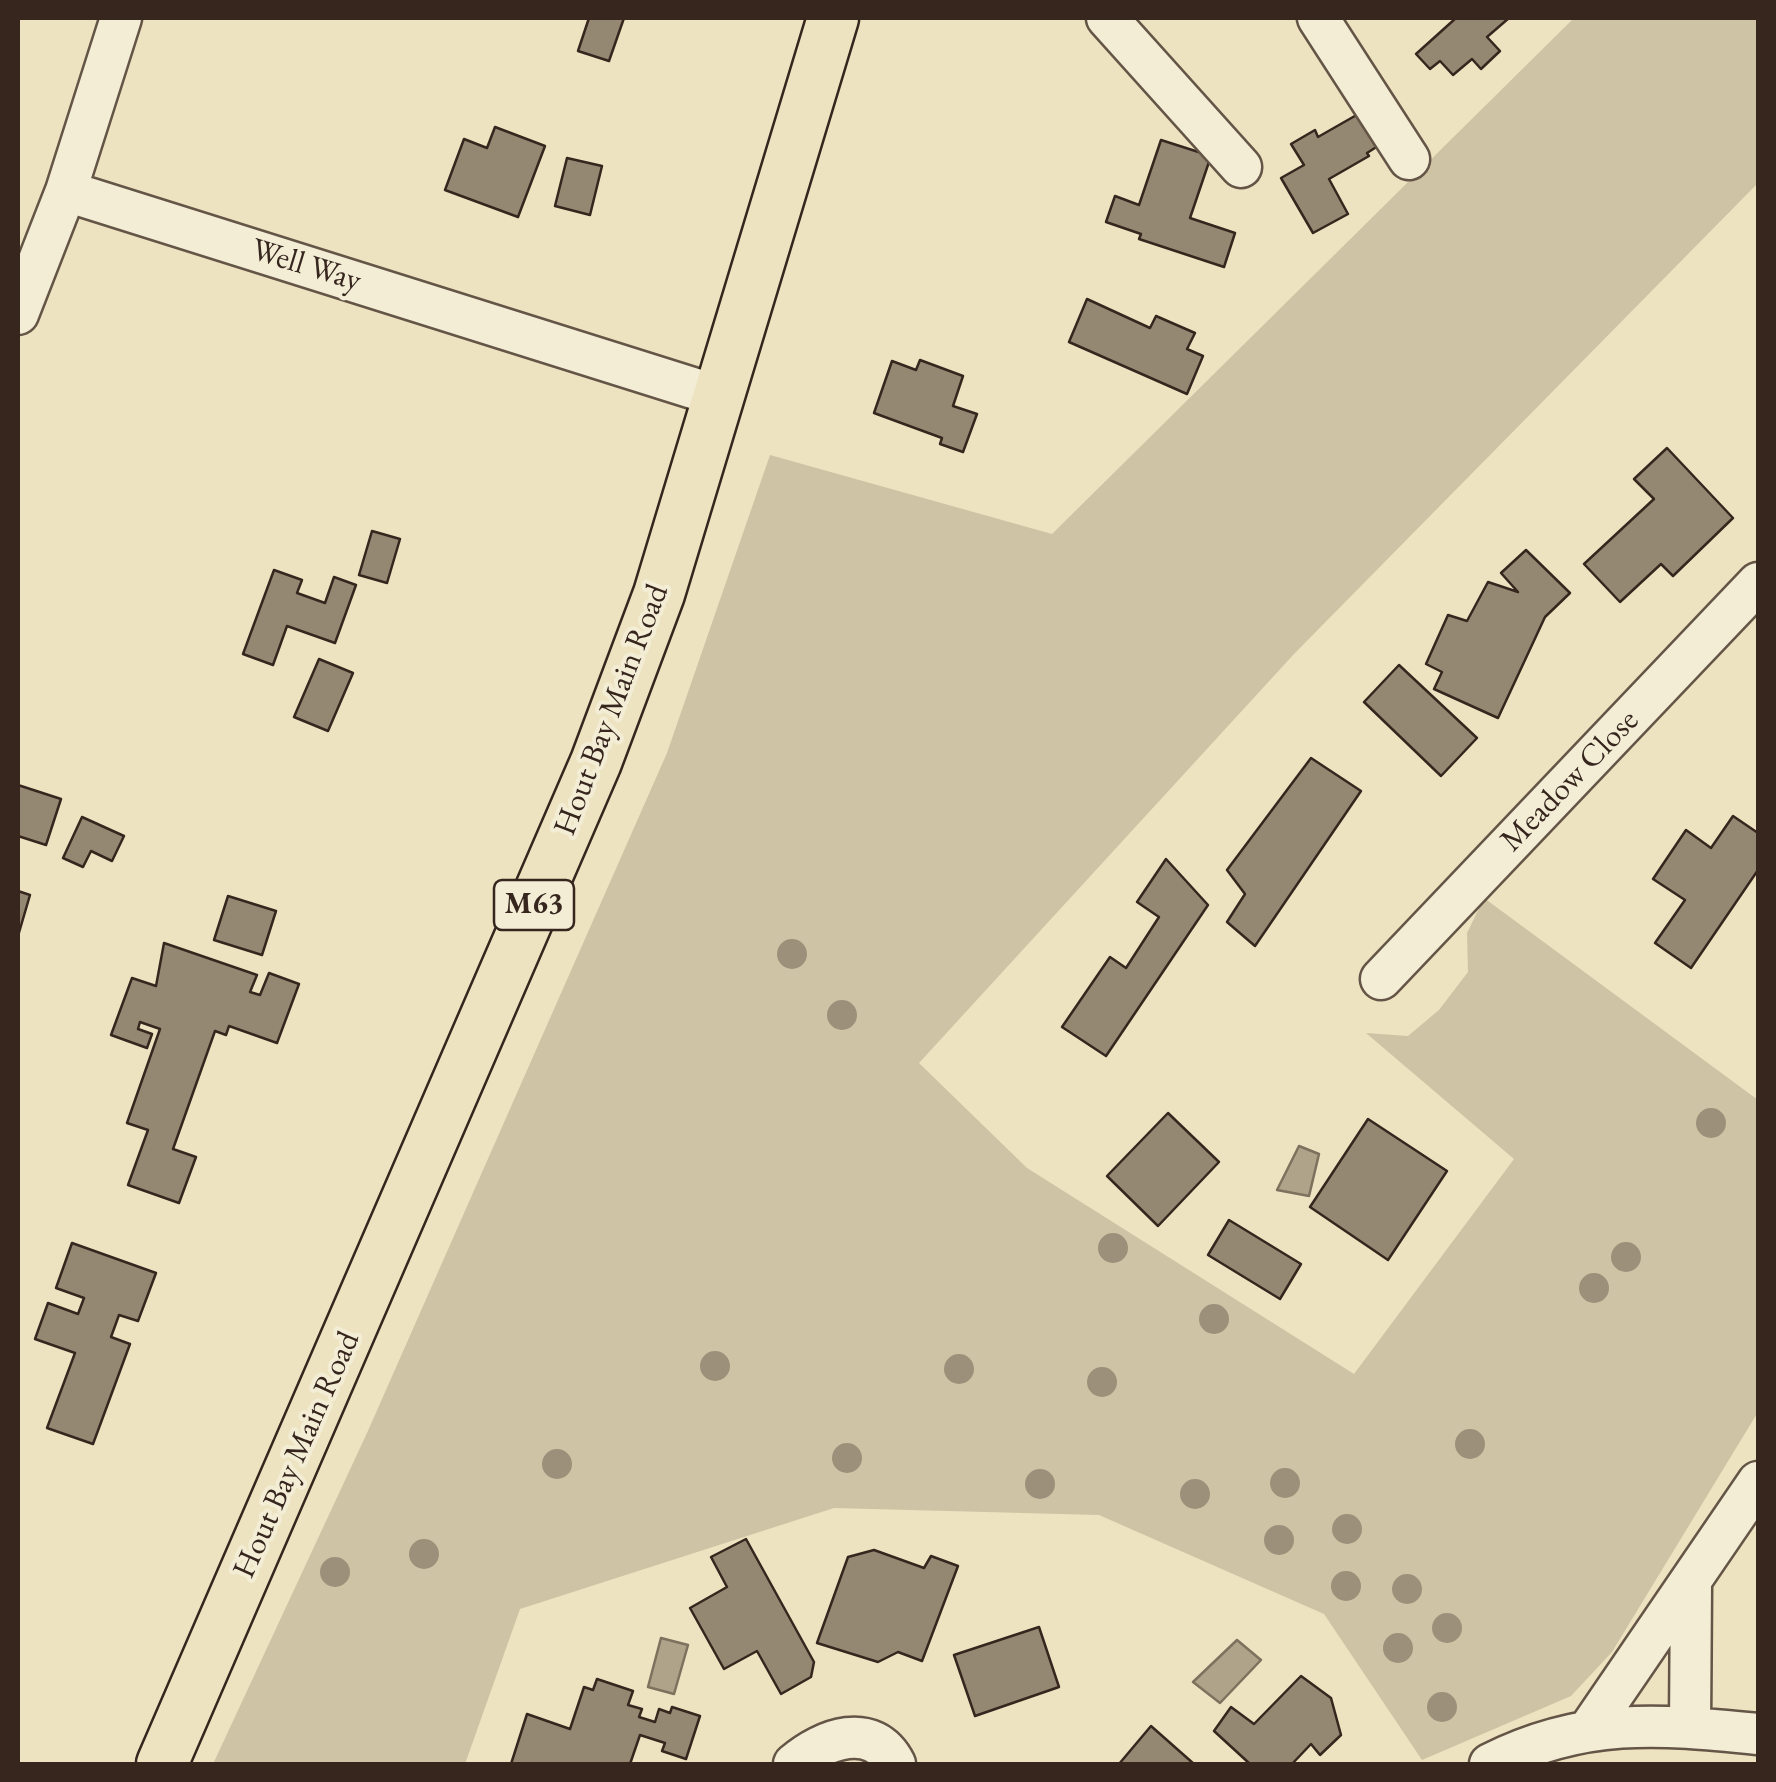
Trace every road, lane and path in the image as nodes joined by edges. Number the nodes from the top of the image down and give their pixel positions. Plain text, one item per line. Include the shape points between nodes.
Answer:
1 (120, 18) edge
2 (833, 18) edge
3 (1107, 18) edge
4 (1318, 18) edge
5 (1409, 158) dead end
6 (1241, 167) dead end
7 (66, 191) junction
8 (18, 314) edge
9 (718, 396) junction
10 (1758, 584) edge
11 (1381, 979) dead end
12 (1758, 1482) edge
13 (1691, 1585) junction
14 (1690, 1727) junction
15 (1590, 1728) junction
16 (1758, 1734) edge
17 (162, 1764) edge
18 (794, 1764) edge
19 (895, 1764) edge
20 (1490, 1764) edge

1 - 7 street
2 - 9 main road, Hout Bay Main Road / M63
3 - 6 street
4 - 5 street
7 - 8 street
7 - 9 street, Well Way
9 - 17 main road, Hout Bay Main Road / M63 via 659,594 596,762
10 - 11 street, Meadow Close
12 - 13 street
13 - 14 street
13 - 15 street
14 - 15 street
14 - 16 street
15 - 20 street
18 - 19 street via 854,1736 880,1744

